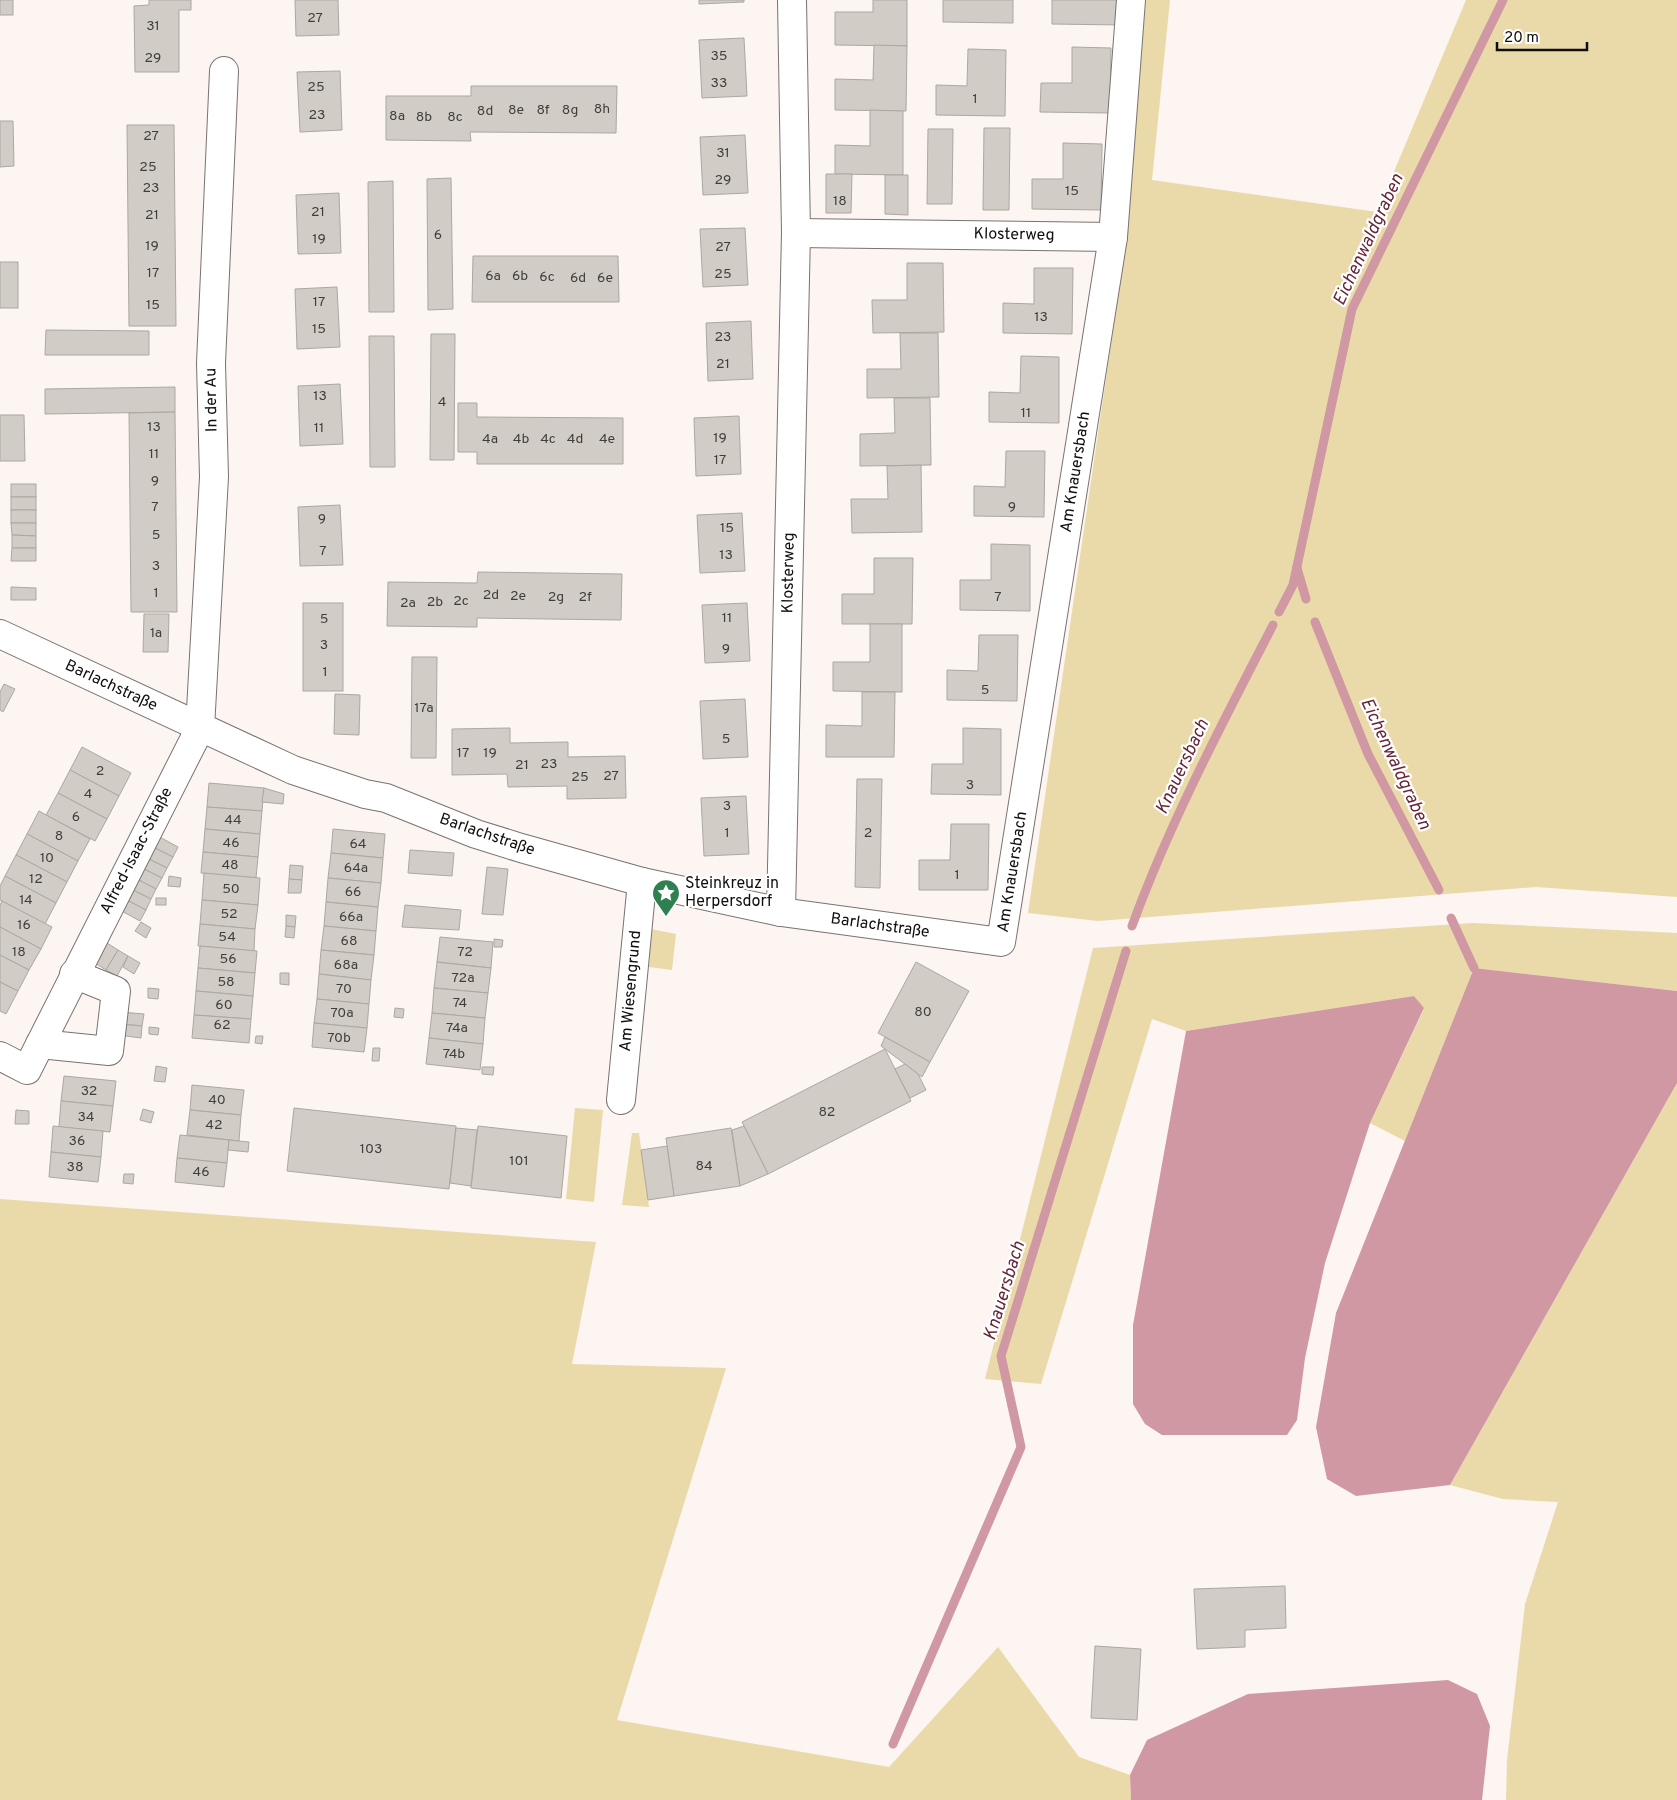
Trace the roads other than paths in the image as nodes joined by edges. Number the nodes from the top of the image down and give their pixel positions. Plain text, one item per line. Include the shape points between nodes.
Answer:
1 (792, 0) edge
2 (1131, 0) edge
3 (224, 71) dead end
4 (796, 233) junction
5 (1113, 237) junction
6 (0, 634) edge
7 (200, 728) junction
8 (642, 882) junction
9 (781, 912) junction
10 (1001, 942) joint
11 (74, 974) junction
12 (40, 1044) junction
13 (0, 1056) edge
14 (621, 1100) dead end

1 - 4 street, Klosterweg
2 - 5 street, Am Knauersbach
3 - 7 street, In der Au via 211,363 214,477
4 - 5 street, Klosterweg
4 - 9 street, Klosterweg
5 - 10 street, Am Knauersbach
6 - 7 street, Barlachstraße
7 - 8 street, Barlachstraße via 293,770 386,798 476,834
7 - 11 street, Alfred-Isaac-Straße
8 - 9 street, Barlachstraße
8 - 14 street, Am Wiesengrund
9 - 10 street, Barlachstraße
11 - 12 street, Alfred-Isaac-Straße
11 - 12 street via 116,991 109,1051
12 - 13 street, Alfred-Isaac-Straße via 27,1070

